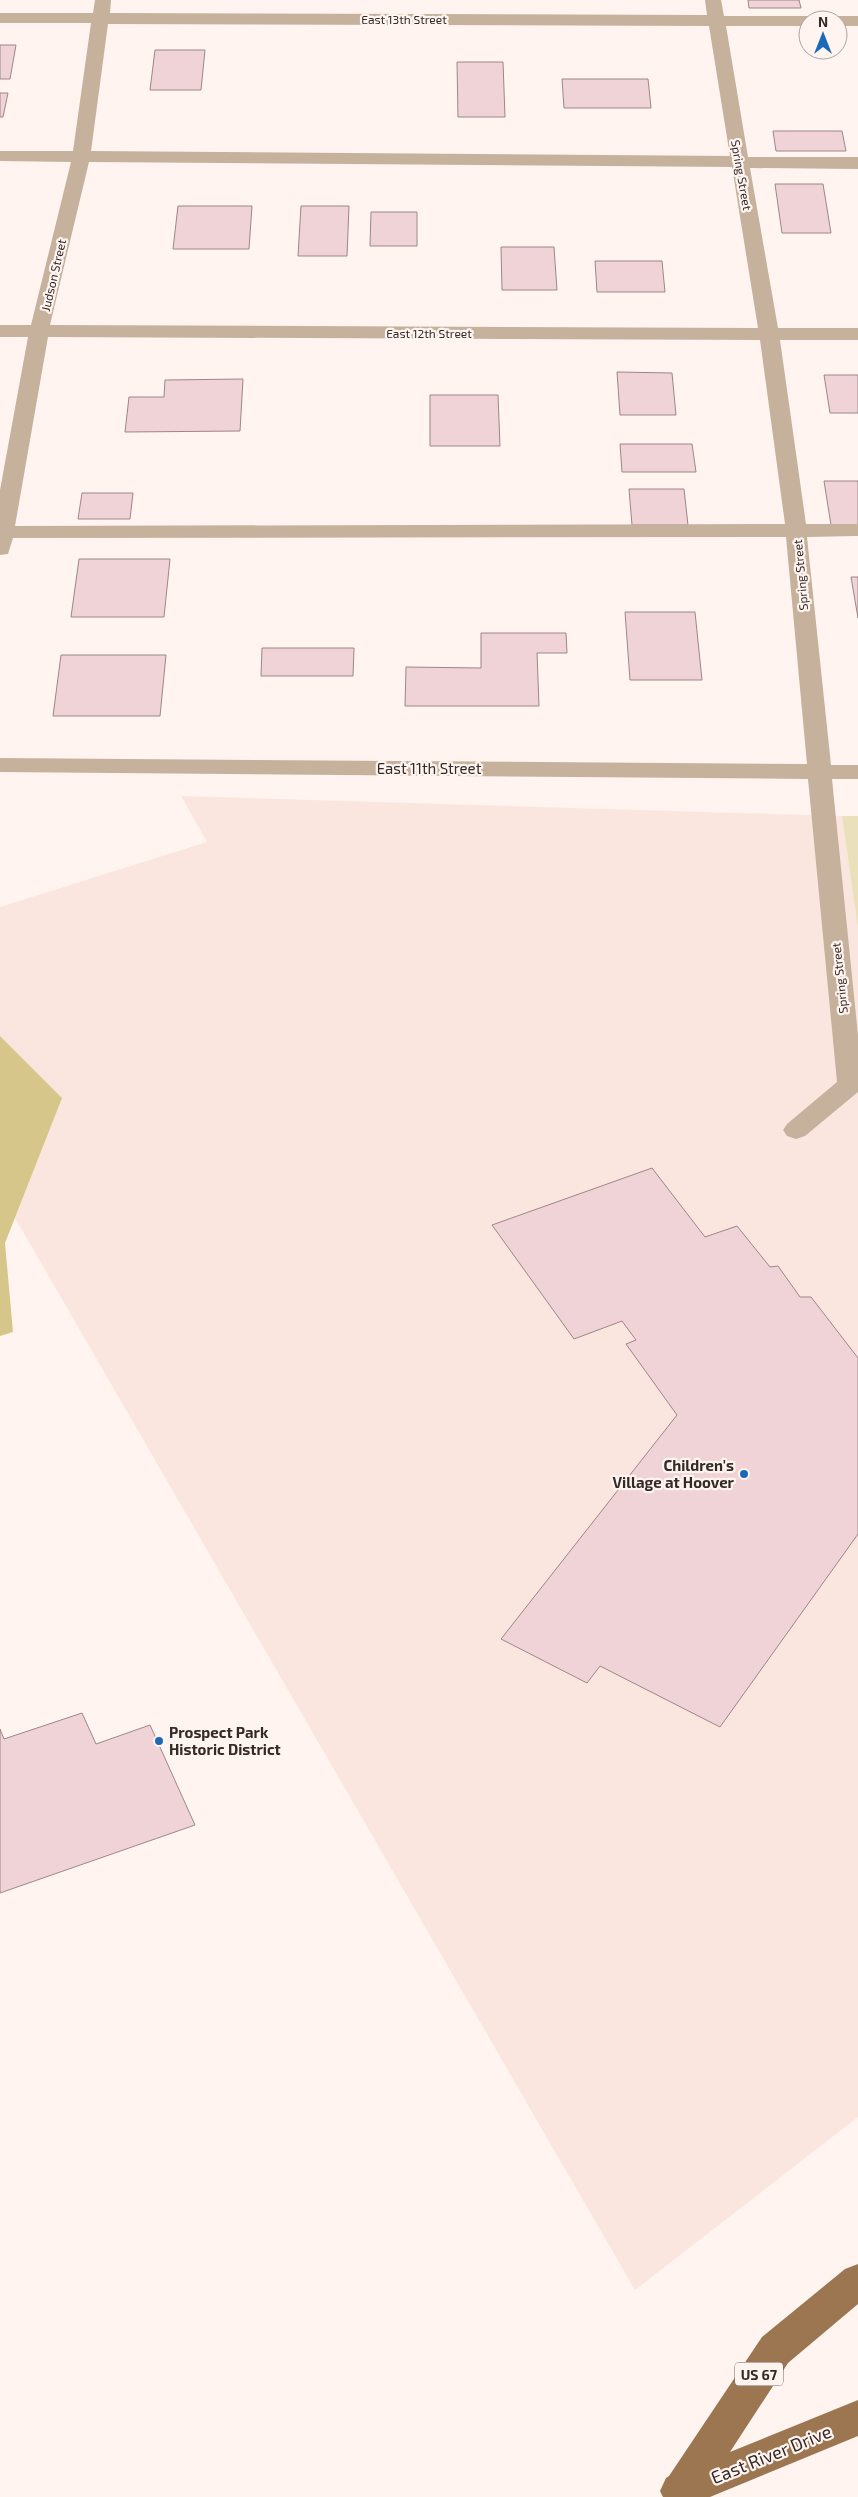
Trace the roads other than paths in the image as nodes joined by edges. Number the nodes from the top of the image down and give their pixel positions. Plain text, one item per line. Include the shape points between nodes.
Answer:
1 (103, 0) edge
2 (715, 10) edge
3 (0, 18) edge
4 (101, 18) junction
5 (798, 20) edge
6 (0, 156) edge
7 (81, 157) junction
8 (740, 162) junction
9 (858, 163) edge
10 (0, 330) edge
11 (39, 332) junction
12 (769, 333) junction
13 (858, 334) edge
14 (796, 529) junction
15 (858, 530) edge
16 (1, 538) edge
17 (0, 765) edge
18 (819, 771) junction
19 (858, 772) edge
20 (796, 1130) dead end
21 (858, 2281) edge
22 (858, 2418) edge
23 (677, 2493) edge

1 - 4 street, Judson Street
2 - 4 street, East 13th Street
2 - 5 street, East 13th Street
2 - 8 street, Spring Street
3 - 4 street, East 13th Street
4 - 7 street, Judson Street
6 - 7 street
7 - 8 street
7 - 11 street, Judson Street
8 - 9 street
8 - 12 street, Spring Street
10 - 11 street, East 12th Street
11 - 12 street, East 12th Street
11 - 16 street, Judson Street
12 - 13 street, East 12th Street
12 - 14 street, Spring Street
14 - 15 street
14 - 16 street
14 - 18 street, Spring Street
17 - 18 street, East 11th Street
18 - 19 street, East 11th Street
18 - 20 street, Spring Street via 850,1085
21 - 23 main road, East River Drive / US 67 via 775,2350
22 - 23 main road, East River Drive / US 67

